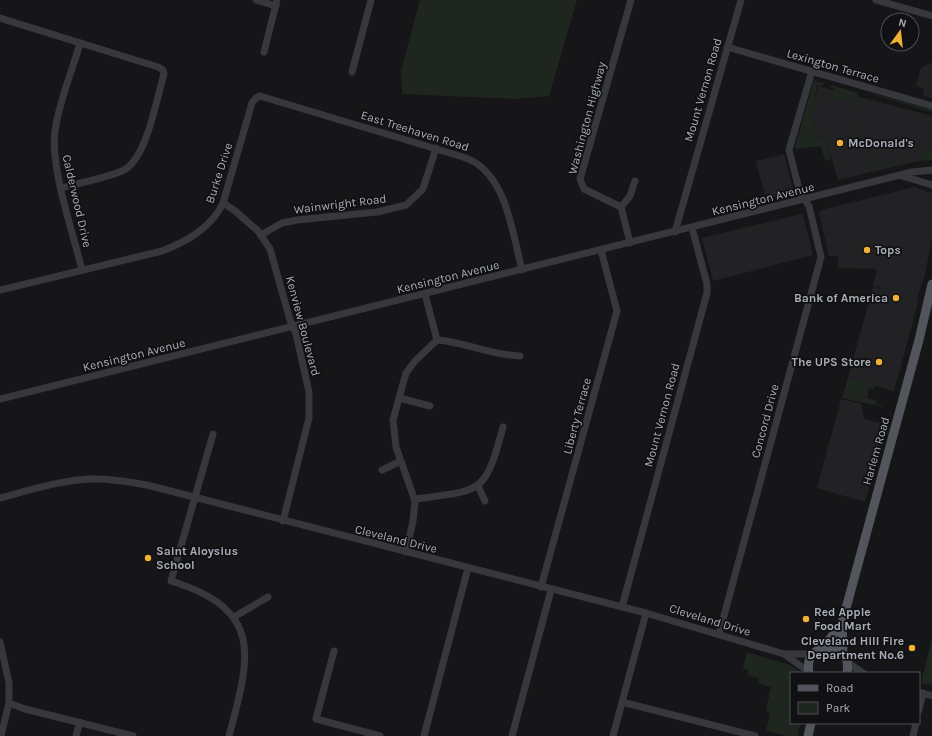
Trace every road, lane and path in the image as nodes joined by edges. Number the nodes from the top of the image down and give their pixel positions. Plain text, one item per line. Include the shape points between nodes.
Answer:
1 (256, 0) edge
2 (371, 0) edge
3 (631, 0) edge
4 (741, 0) edge
5 (876, 0) edge
6 (276, 3) edge
7 (932, 16) edge
8 (0, 18) edge
9 (80, 43) junction
10 (728, 47) junction
11 (264, 52) dead end
12 (812, 71) junction
13 (352, 72) dead end
14 (932, 106) edge
15 (323, 115) joint
16 (436, 148) junction
17 (932, 170) edge
18 (902, 176) junction
19 (635, 181) dead end
20 (932, 185) edge
21 (62, 188) junction
22 (805, 200) junction
23 (223, 203) junction
24 (621, 207) junction
25 (692, 228) junction
26 (675, 232) junction
27 (261, 235) junction
28 (630, 243) junction
29 (601, 250) junction
30 (82, 270) junction
31 (522, 270) junction
32 (932, 287) edge
33 (0, 288) edge
34 (425, 294) junction
35 (293, 327) junction
36 (437, 340) junction
37 (520, 356) dead end
38 (399, 398) junction
39 (0, 399) edge
40 (430, 406) dead end
41 (503, 427) dead end
42 (213, 434) dead end
43 (401, 461) junction
44 (382, 470) dead end
45 (478, 486) junction
46 (0, 498) edge
47 (196, 498) junction
48 (415, 499) junction
49 (485, 500) dead end
50 (283, 521) junction
51 (406, 552) junction
52 (468, 568) junction
53 (541, 587) junction
54 (551, 590) junction
55 (268, 597) dead end
56 (622, 607) junction
57 (646, 613) junction
58 (234, 617) junction
59 (842, 623) junction
60 (719, 634) junction
61 (0, 642) edge
62 (823, 648) junction
63 (334, 651) dead end
64 (784, 654) junction
65 (813, 654) junction
66 (845, 658) junction
67 (808, 672) edge
68 (809, 672) edge
69 (847, 672) edge
70 (862, 672) edge
71 (921, 693) edge
72 (932, 696) edge
73 (622, 702) junction
74 (9, 703) junction
75 (80, 722) junction
76 (811, 724) edge
77 (916, 724) edge
78 (1, 736) edge
79 (76, 736) edge
80 (133, 736) edge
81 (229, 736) edge
82 (380, 736) edge
83 (424, 736) edge
84 (512, 736) edge
85 (613, 736) edge
86 (755, 736) edge
87 (808, 736) edge
88 (913, 736) edge

1 - 6 street
2 - 13 street
3 - 24 street, Washington Highway via 580,179 584,189
4 - 10 street, Mount Vernon Road
5 - 7 street
6 - 11 street
8 - 9 street
9 - 21 street, Calderwood Drive via 55,130 55,153
9 - 21 street via 158,66 164,74 142,149 134,162 121,171
10 - 12 street, Lexington Terrace
10 - 26 street, Mount Vernon Road
12 - 14 street, Lexington Terrace
12 - 22 street, Concord Drive via 789,147 800,193
15 - 16 street, East Treehaven Road
15 - 23 street, Burke Drive via 263,97 256,98 252,103
16 - 27 street, Wainwright Road via 423,189 406,205 377,212 282,223
16 - 31 street, East Treehaven Road via 468,158 492,176 500,189
17 - 18 street, Kensington Avenue
18 - 20 street
18 - 22 street, Kensington Avenue
19 - 24 street
21 - 30 street, Calderwood Drive
22 - 25 street, Kensington Avenue
22 - 60 street, Concord Drive via 811,212 821,257
23 - 27 street, Kenview Boulevard
23 - 30 street, Burke Drive via 210,221 177,245
24 - 28 street
25 - 26 street, Kensington Avenue
25 - 56 street, Mount Vernon Road via 707,284 707,293
26 - 28 street, Kensington Avenue
27 - 35 street, Kenview Boulevard via 272,256
28 - 29 street, Kensington Avenue
29 - 31 street, Kensington Avenue
29 - 53 street, Liberty Terrace via 617,311
30 - 33 street, Burke Drive
31 - 34 street, Kensington Avenue
32 - 59 main road, Harlem Road
34 - 35 street, Kensington Avenue
34 - 36 street
35 - 39 street, Kensington Avenue
35 - 50 street, Kenview Boulevard via 309,392 310,413
36 - 37 street via 457,342 506,356
36 - 38 street via 411,366
38 - 40 street
38 - 43 street via 392,426
41 - 45 street via 490,470
42 - 47 street
43 - 44 street
43 - 48 street
45 - 48 street via 461,493
45 - 49 street
46 - 47 street, Cleveland Drive via 65,482 100,479 147,485
47 - 50 street, Cleveland Drive
47 - 58 street via 171,581 206,594 227,608
48 - 51 street
50 - 51 street, Cleveland Drive
51 - 52 street, Cleveland Drive
52 - 53 street, Cleveland Drive
52 - 83 street
53 - 54 street, Cleveland Drive
54 - 56 street, Cleveland Drive
54 - 84 street
55 - 58 street
56 - 57 street, Cleveland Drive
57 - 60 street, Cleveland Drive
57 - 73 street
58 - 81 street via 244,641 245,664
59 - 62 main road, Harlem Road
59 - 66 main road, Harlem Road
60 - 64 street, Cleveland Drive
61 - 74 street via 7,670
62 - 65 main road
62 - 66 main road via 832,647
63 - 82 street via 316,719
64 - 65 street, Cleveland Drive
64 - 67 street, Cleveland Drive
65 - 68 main road via 808,665
66 - 69 main road, Harlem Road
66 - 70 street
71 - 72 street
73 - 85 street
73 - 86 street
74 - 75 street
74 - 78 street
75 - 79 street
75 - 80 street
76 - 87 main road
77 - 88 street

